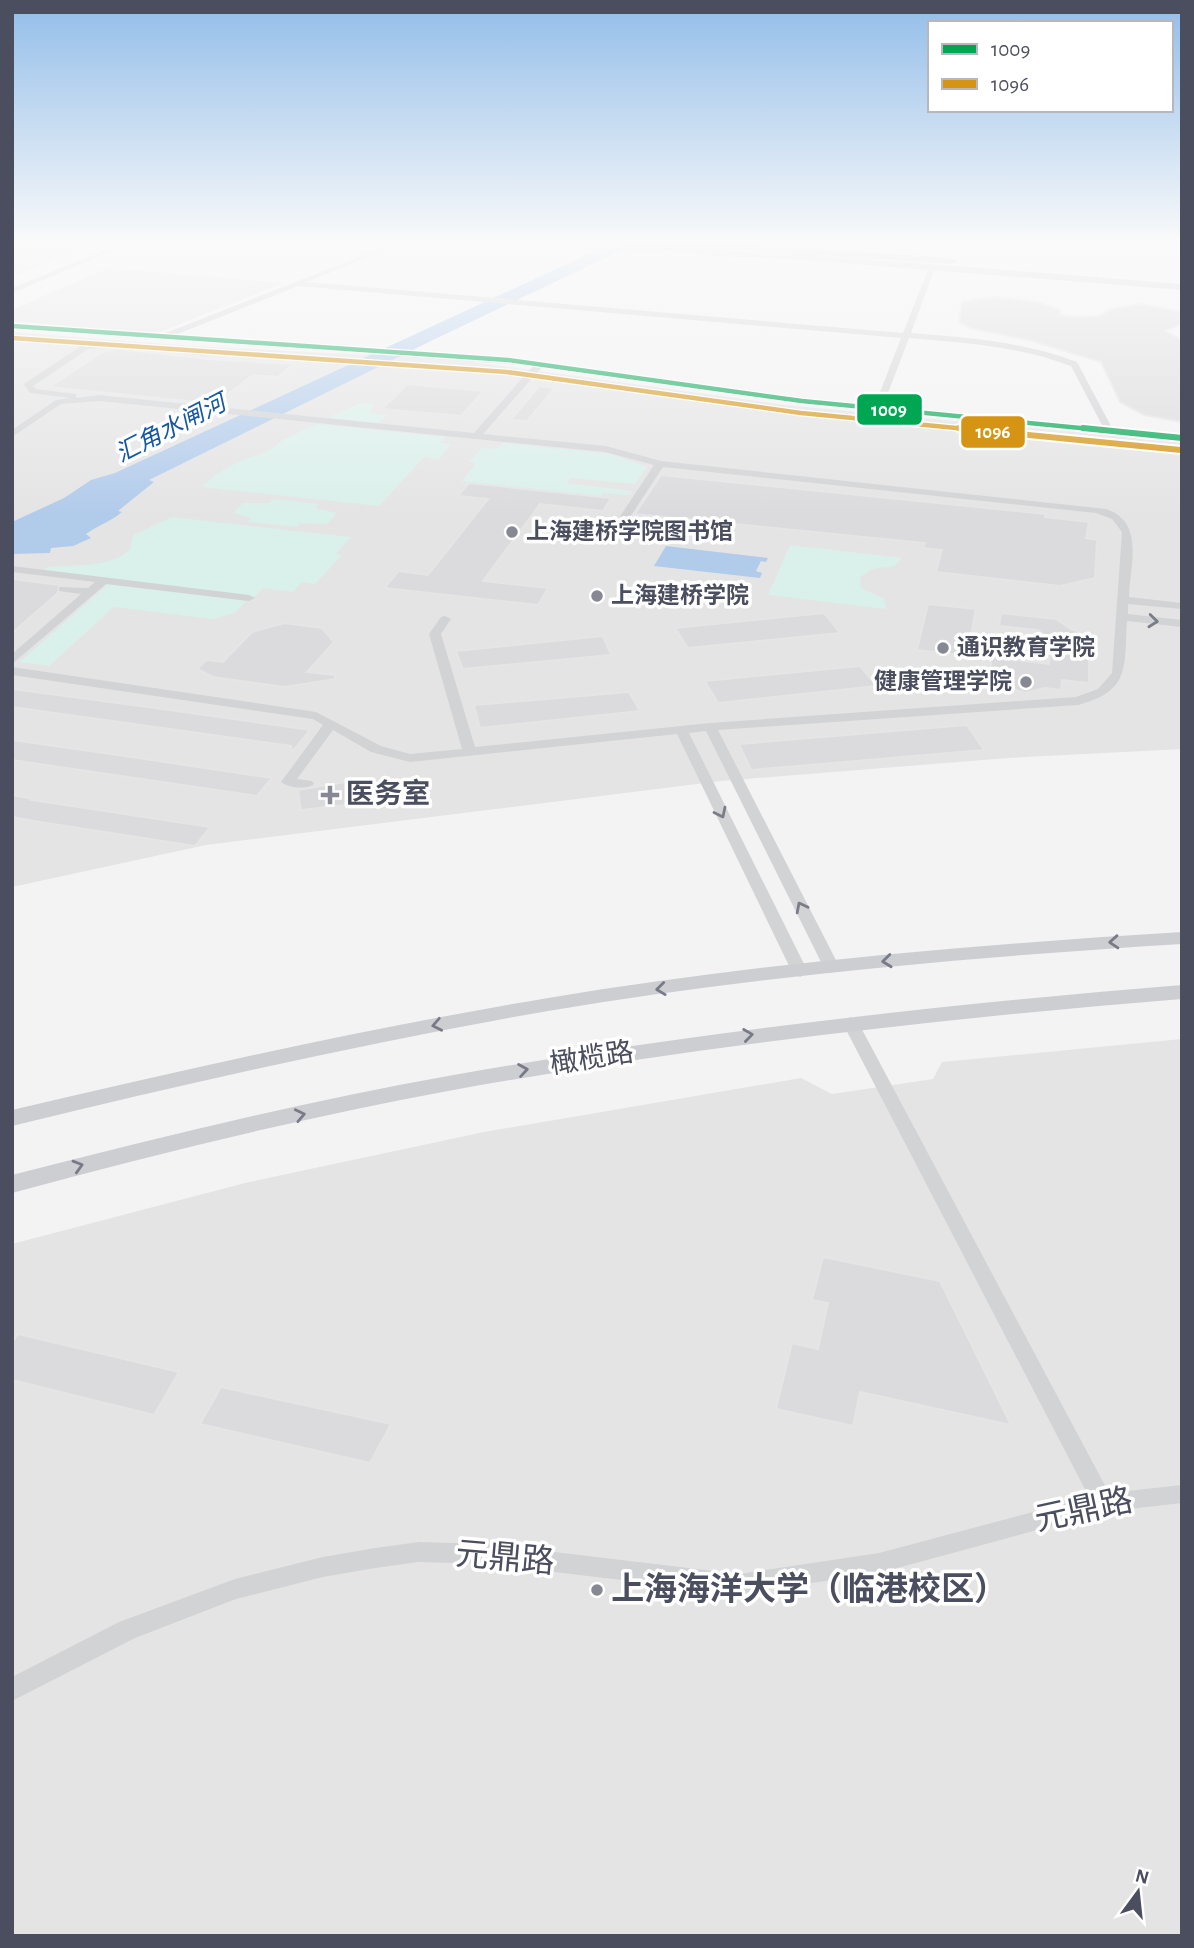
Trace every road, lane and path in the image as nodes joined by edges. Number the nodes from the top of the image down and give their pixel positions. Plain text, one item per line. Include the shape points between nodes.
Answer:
1 (907, 334) edge
2 (121, 335) edge
3 (167, 335) edge
4 (914, 335) edge
5 (159, 338) junction
6 (207, 352) dead end
7 (539, 365) junction
8 (86, 397) junction
9 (878, 408) junction
10 (1109, 431) junction
11 (12, 434) edge
12 (476, 436) junction
13 (1182, 438) edge
14 (660, 464) junction
15 (620, 524) dead end
16 (12, 569) edge
17 (104, 580) junction
18 (63, 589) dead end
19 (90, 593) junction
20 (249, 598) dead end
21 (1124, 600) junction
22 (1182, 606) edge
23 (1123, 617) junction
24 (445, 619) dead end
25 (1182, 624) edge
26 (12, 660) edge
27 (12, 671) edge
28 (331, 724) junction
29 (710, 727) junction
30 (681, 730) junction
31 (470, 753) junction
32 (737, 783) junction
33 (307, 785) dead end
34 (708, 786) junction
35 (1182, 938) edge
36 (832, 968) junction
37 (800, 972) junction
38 (1182, 992) edge
39 (850, 1022) junction
40 (12, 1118) edge
41 (12, 1184) edge
42 (1182, 1494) edge
43 (1103, 1503) junction
44 (12, 1690) edge

1 - 9 street
2 - 5 street
3 - 5 street
4 - 10 street via 1040,351 1074,364
5 - 7 street via 416,352
6 - 8 street via 95,345 27,385 33,391
7 - 9 street
7 - 12 street
8 - 11 street via 59,402
8 - 12 street
9 - 10 street
10 - 13 street
12 - 14 street via 614,450
14 - 15 street
14 - 21 street via 1104,512 1121,521 1127,532
16 - 17 street
17 - 19 street
17 - 20 street
18 - 19 street
19 - 26 street
21 - 22 street
21 - 23 street
23 -> 25 street
23 - 29 street via 1118,674 1102,691 1078,701
24 - 31 street via 435,634
27 - 28 street via 316,716
28 - 31 street via 395,755 417,758
28 - 33 street via 288,782
29 - 30 street
29 - 32 street
30 - 31 street
30 - 34 street
32 - 34 street
36 -> 32 street
34 -> 37 street
35 -> 36 main road via 1018,948
36 - 37 main road
37 -> 40 main road via 462,1020 250,1062
38 - 39 main road, 橄榄路
41 -> 39 main road, 橄榄路 via 113,1156 502,1074
39 - 43 street
42 - 43 street, 元鼎路
43 - 44 street, 元鼎路 via 879,1563 739,1584 464,1553 419,1552 323,1567 235,1589 127,1630

